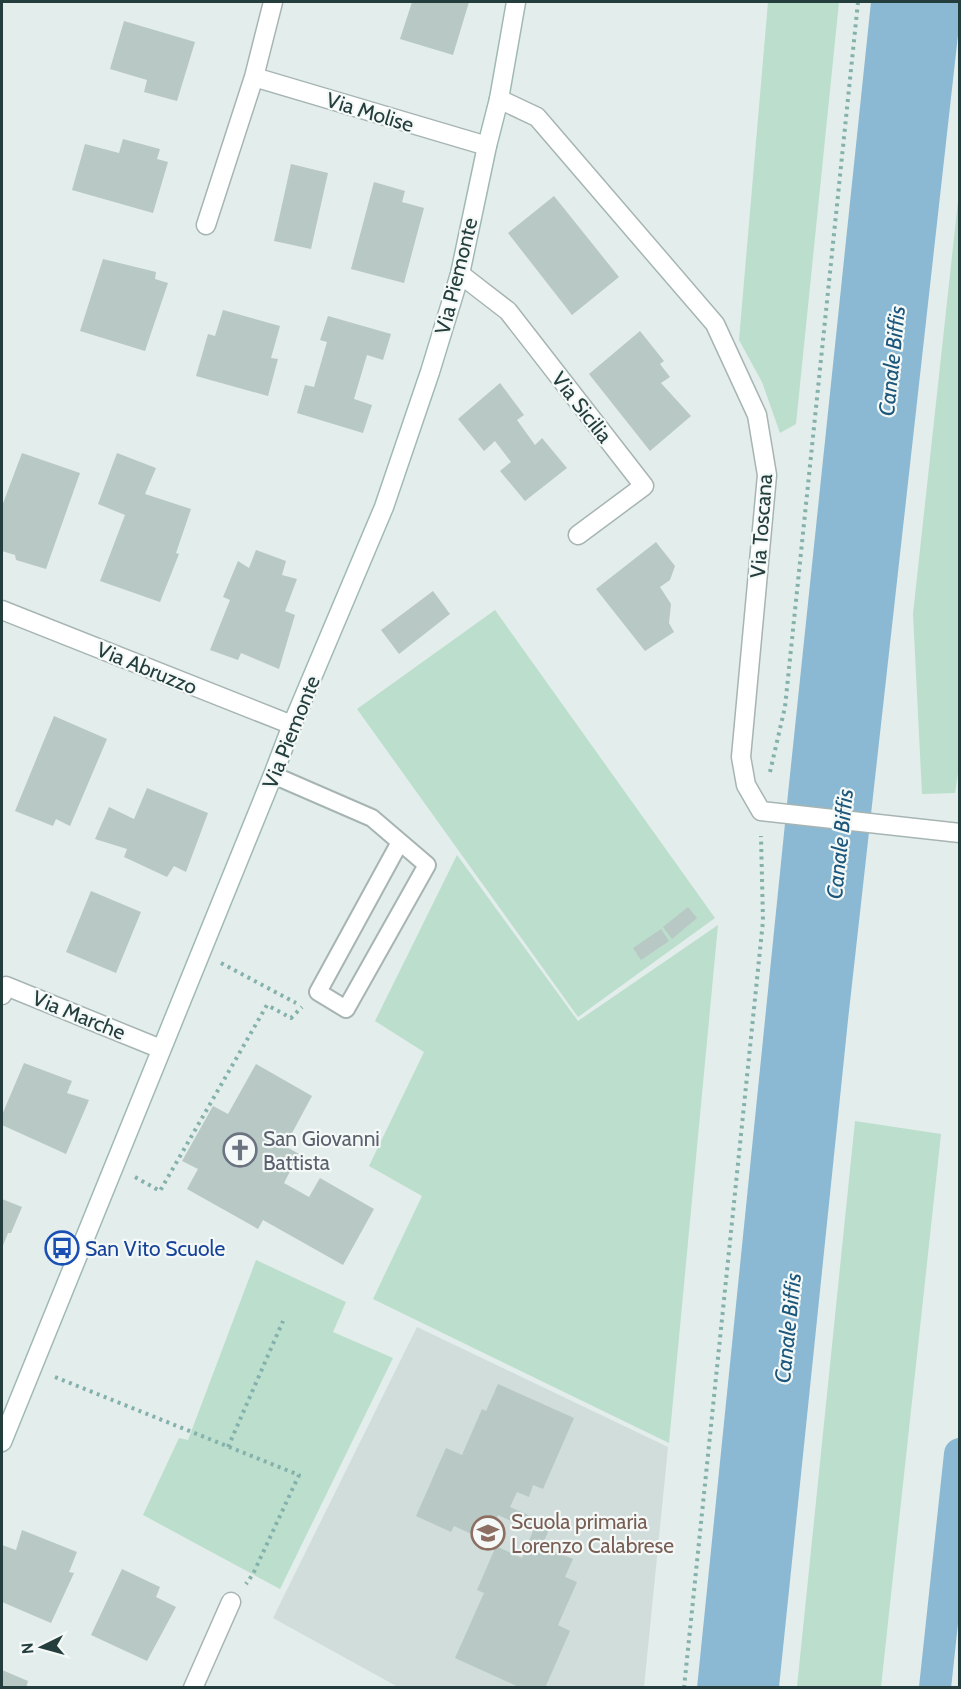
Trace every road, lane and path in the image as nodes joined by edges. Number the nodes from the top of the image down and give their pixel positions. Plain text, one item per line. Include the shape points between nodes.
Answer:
1 (273, 2) edge
2 (516, 2) edge
3 (858, 2) edge
4 (254, 76) junction
5 (500, 99) junction
6 (487, 147) junction
7 (206, 225) dead end
8 (460, 274) junction
9 (578, 535) dead end
10 (2, 610) edge
11 (292, 725) junction
12 (273, 775) junction
13 (761, 811) junction
14 (960, 833) edge
15 (400, 842) junction
16 (217, 961) dead end
17 (2, 995) edge
18 (162, 1049) junction
19 (132, 1176) dead end
20 (283, 1321) dead end
21 (59, 1367) dead end
22 (2, 1442) edge
23 (228, 1447) junction
24 (231, 1602) joint
25 (193, 1688) edge
26 (684, 1688) edge

1 - 4 street
2 - 5 street, Via Piemonte
3 - 13 path via 785,707
4 - 6 street, Via Molise
4 - 7 street
5 - 6 street, Via Piemonte
5 - 13 street, Via Toscana via 537,117 715,324 757,415 767,475 741,757 746,785
6 - 8 street, Via Piemonte
8 - 9 street, Via Sicilia via 508,311 644,486
8 - 11 street, Via Piemonte via 384,507
10 - 11 street, Via Abruzzo
11 - 12 street, Via Piemonte
12 - 15 lane via 372,818
12 - 18 street, Via Piemonte
13 - 14 street
13 - 26 path via 763,921
15 - 15 lane via 427,865 346,1009 318,992
16 - 19 path via 303,1006 291,1018 267,1005 160,1191
17 - 18 street, Via Marche via 6,986
18 - 22 street, Via Piemonte
20 - 23 path
21 - 23 path via 55,1378
23 - 24 path via 299,1475 253,1574
24 - 25 street

